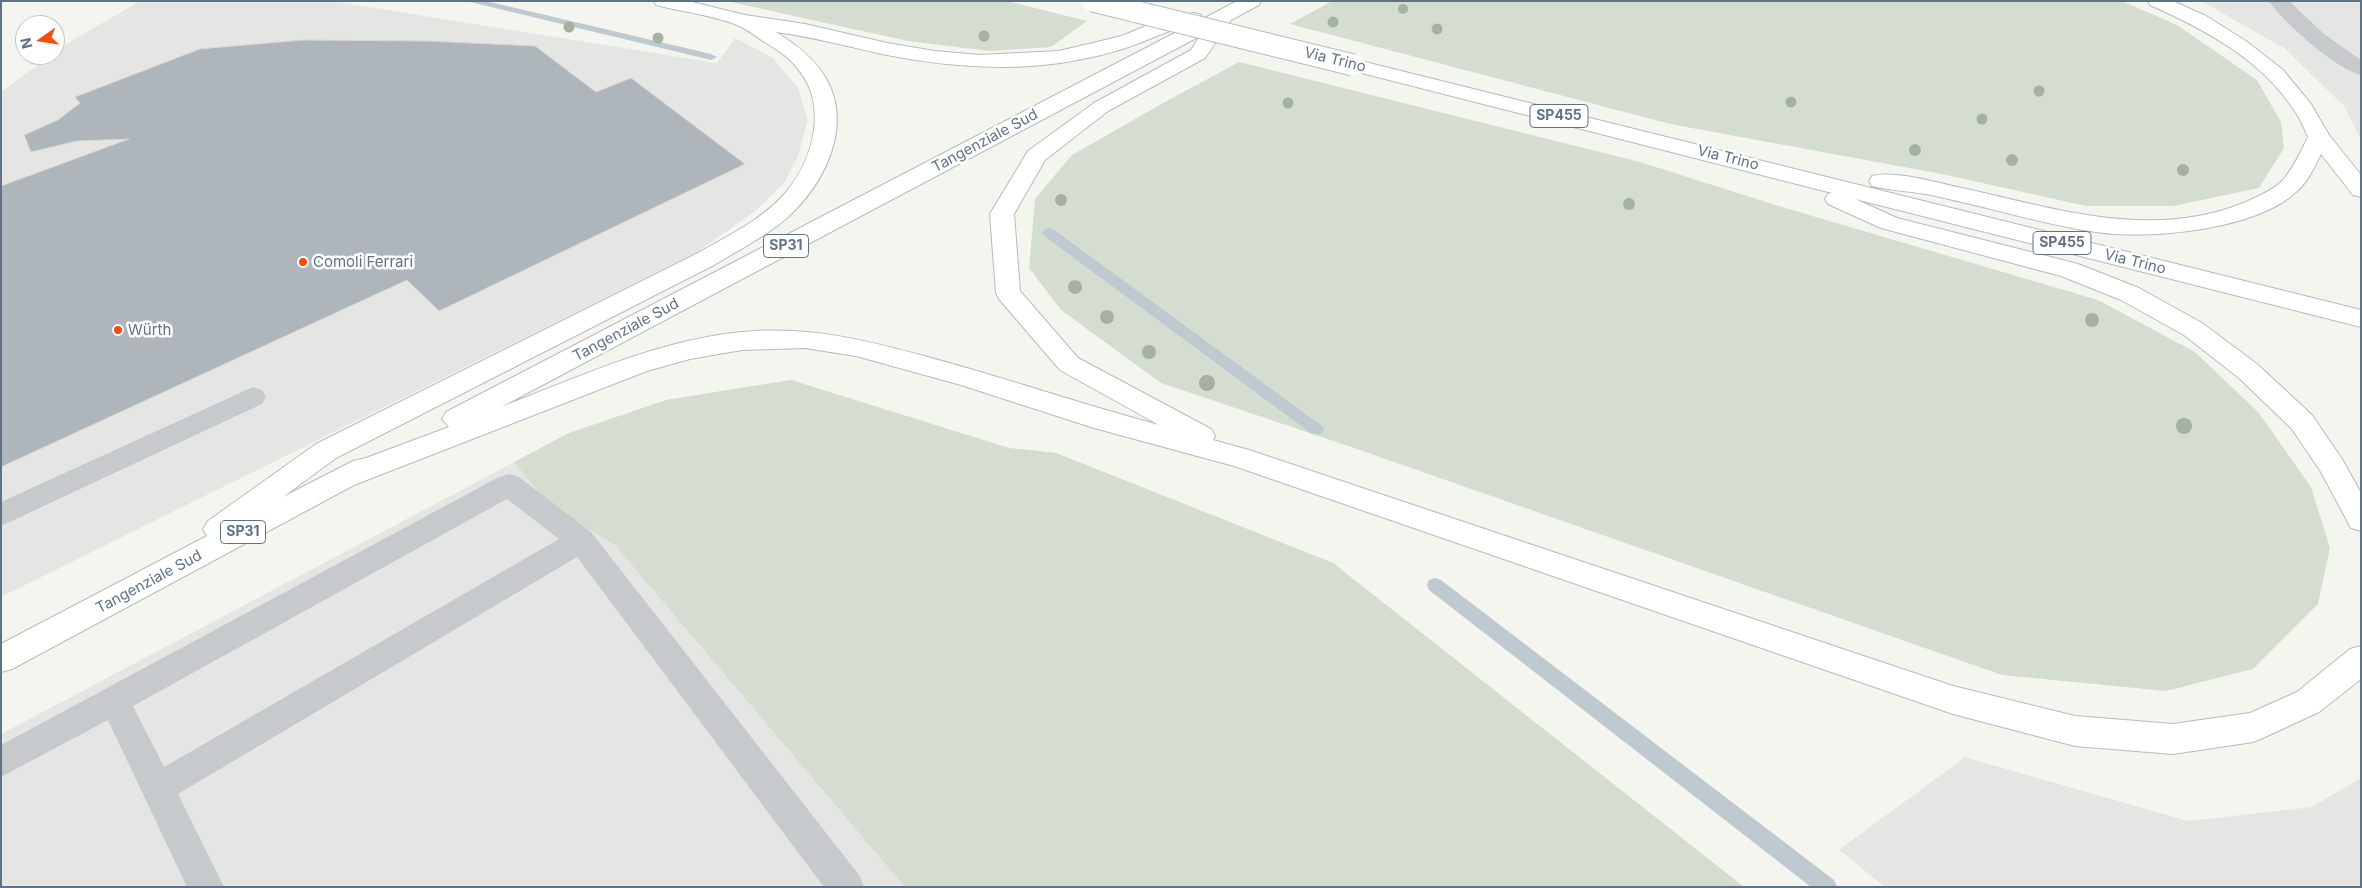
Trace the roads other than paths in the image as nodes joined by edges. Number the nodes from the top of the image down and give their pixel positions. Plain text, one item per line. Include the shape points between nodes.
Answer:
1 (663, 1) edge
2 (1093, 1) edge
3 (1252, 1) edge
4 (2157, 1) edge
5 (2278, 1) edge
6 (1225, 15) junction
7 (745, 21) junction
8 (2361, 69) edge
9 (2319, 137) junction
10 (1764, 167) junction
11 (2361, 190) edge
12 (2361, 319) edge
13 (253, 397) dead end
14 (1239, 457) junction
15 (347, 477) junction
16 (1, 515) edge
17 (2361, 520) edge
18 (581, 540) junction
19 (139, 587) junction
20 (1, 659) edge
21 (2361, 659) edge
22 (114, 700) junction
23 (1, 762) edge
24 (158, 788) junction
25 (206, 887) edge
26 (846, 887) edge

1 - 7 main road
2 - 10 main road, Via Trino / SP455, bridge
3 - 6 main road, Tangenziale Sud / SP31
4 - 9 main road via 2199,20 2276,74 2304,108
5 - 8 lane via 2293,18
6 - 7 main road via 1169,23 1130,40 1059,57 979,61 896,51 805,30
6 - 14 main road via 1198,54 1101,107 1036,156 1002,214 1008,293 1068,364
6 - 15 main road, Tangenziale Sud / SP31
7 - 19 main road via 789,49 807,67 819,83 826,108 827,128 821,154 802,186 781,210 755,231 706,259 326,450
9 - 10 main road via 2301,172 2288,188 2263,203 2231,216 2184,225 2136,229 2095,225 1925,187
9 - 11 main road
10 - 12 main road, Via Trino / SP455
10 - 17 main road via 1889,222 2070,270 2130,294 2193,329 2248,371 2302,422 2332,466
13 - 16 lane
14 - 15 main road via 1094,418 967,377 856,347 805,339 742,340 638,365
14 - 21 main road via 1953,700 2075,731 2173,739 2252,727 2308,702
15 - 19 main road, Tangenziale Sud / SP31
18 - 22 lane via 509,484
18 - 24 lane
18 - 26 lane
19 - 20 main road, Tangenziale Sud / SP31
22 - 23 lane
22 - 24 lane
24 - 25 lane

